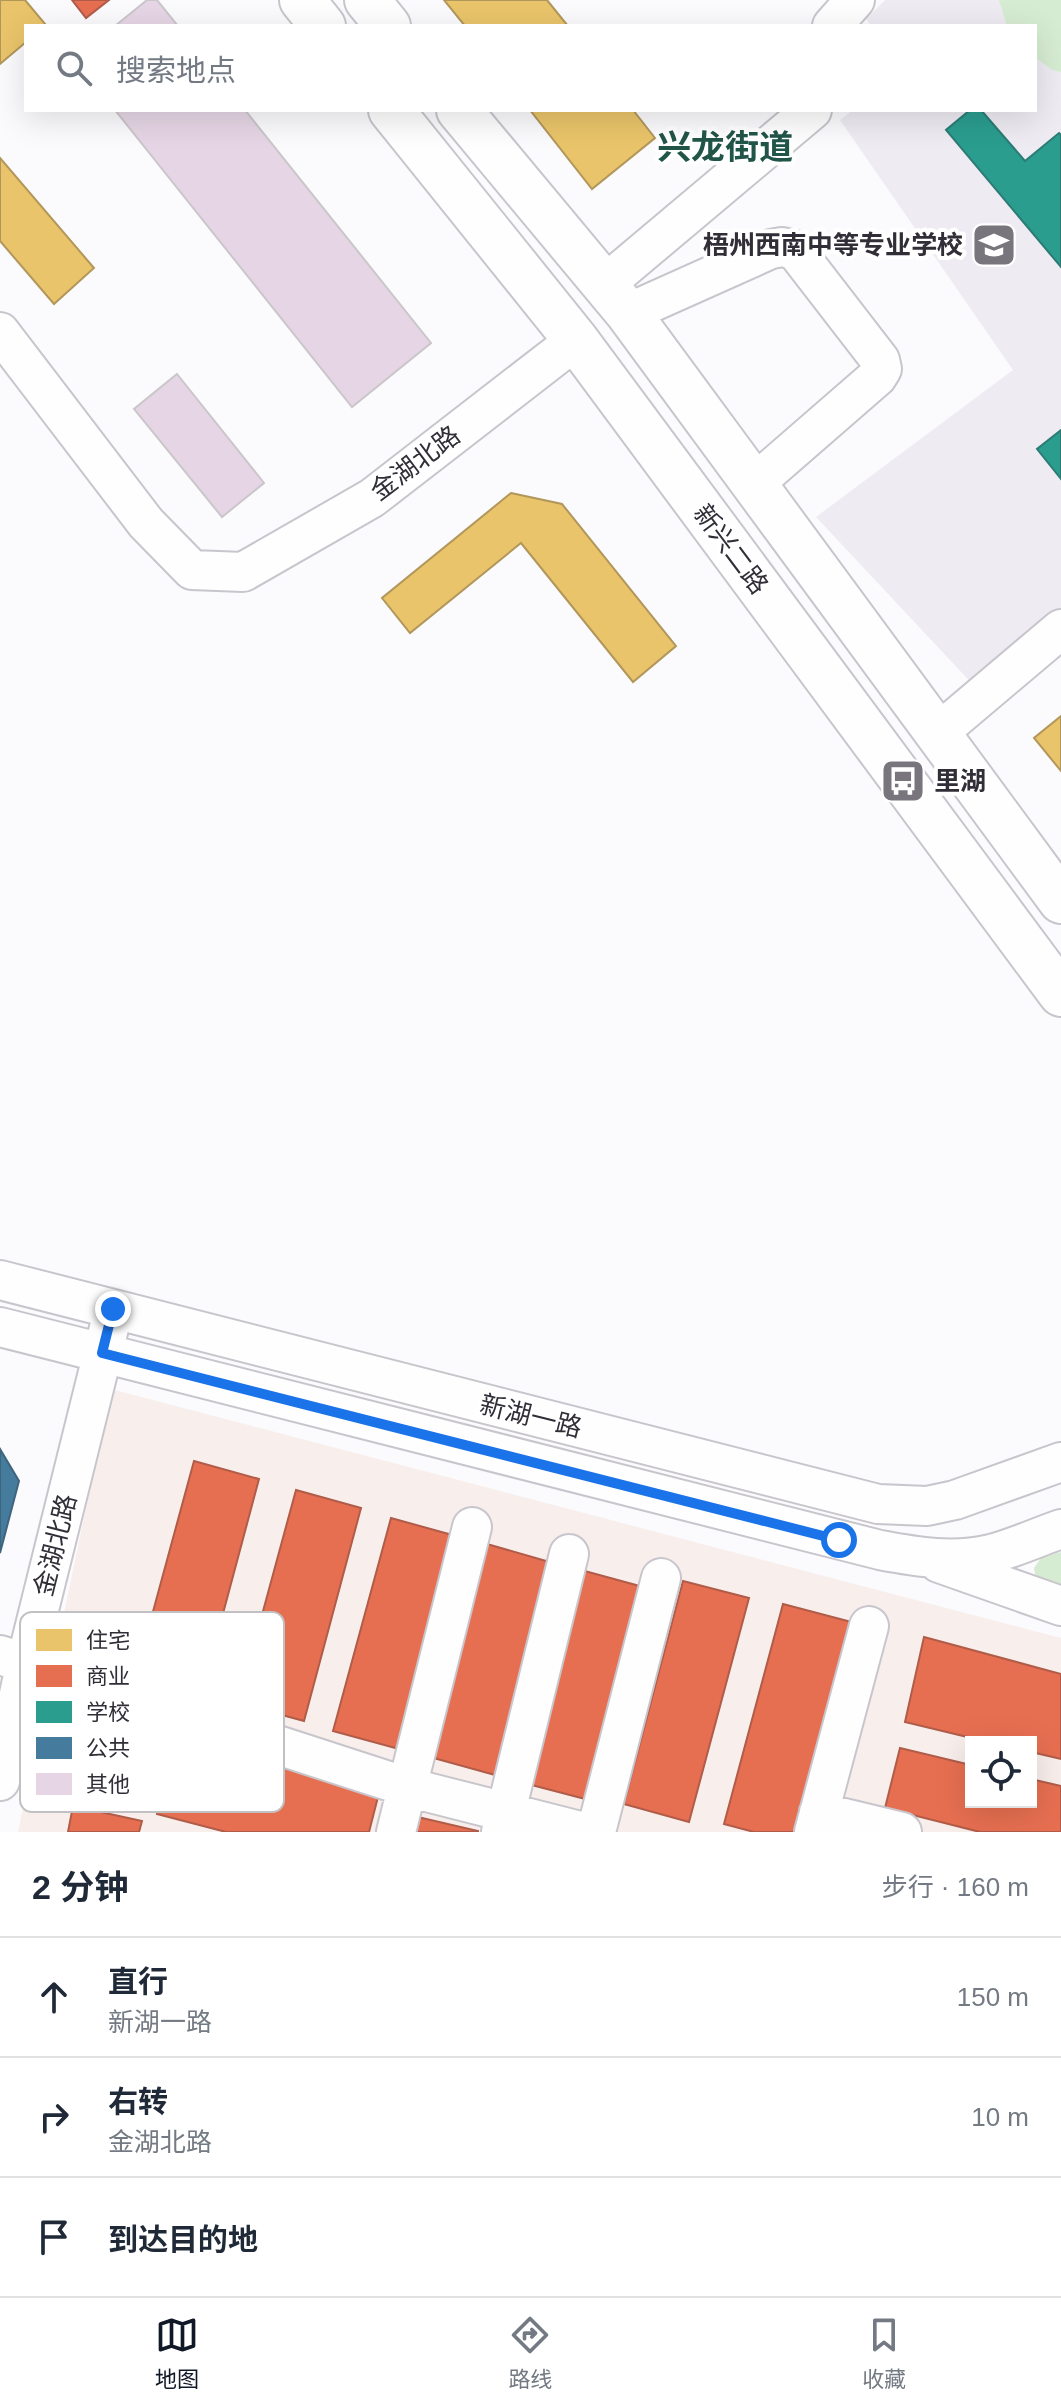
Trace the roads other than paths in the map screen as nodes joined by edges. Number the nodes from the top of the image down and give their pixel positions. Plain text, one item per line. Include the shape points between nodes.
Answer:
1 (302, 0) edge
2 (367, 0) edge
3 (855, 0) edge
4 (321, 24) edge
5 (386, 24) edge
6 (834, 24) edge
7 (393, 112) edge
8 (461, 112) edge
9 (810, 112) edge
10 (616, 299) junction
11 (0, 332) edge
12 (576, 340) junction
13 (754, 484) junction
14 (1061, 629) edge
15 (938, 733) junction
16 (1061, 901) edge
17 (1061, 994) edge
18 (0, 1280) edge
19 (113, 1309) junction
20 (0, 1327) edge
21 (102, 1353) junction
22 (1061, 1462) edge
23 (472, 1527) dead end
24 (1061, 1529) edge
25 (569, 1554) dead end
26 (925, 1558) junction
27 (661, 1578) dead end
28 (1061, 1606) edge
29 (27, 1612) edge
30 (869, 1626) dead end
31 (20, 1635) edge
32 (13, 1659) edge
33 (284, 1747) edge
34 (0, 1781) edge
35 (407, 1787) junction
36 (503, 1822) edge
37 (816, 1822) edge
38 (396, 1832) edge
39 (584, 1832) edge
40 (596, 1832) edge
41 (902, 1832) edge

1 - 4 main road
2 - 5 main road
3 - 6 street
7 - 12 main road, 新兴二路
8 - 10 main road
9 - 10 street
10 - 13 main road
10 - 13 street via 771,249 795,250 880,360 877,377
11 - 12 street, 金湖北路 via 146,523 192,570 243,572 372,498
12 - 17 main road, 新兴二路
13 - 15 main road
14 - 15 street
15 - 16 main road
18 - 19 street, 新湖一路
19 - 21 street, 金湖北路
19 - 22 street, 新湖一路 via 878,1504 927,1506 955,1500
20 - 21 street, 新湖一路
21 - 26 street, 新湖一路
21 - 29 street, 金湖北路
23 - 35 street
24 - 26 street, 新湖一路 via 991,1553
25 - 36 street
26 - 28 street
27 - 40 street
30 - 37 street
31 - 32 street, 金湖北路
32 - 34 street, 金湖北路
33 - 35 street
35 - 36 street
35 - 38 street
36 - 39 street
37 - 41 street

